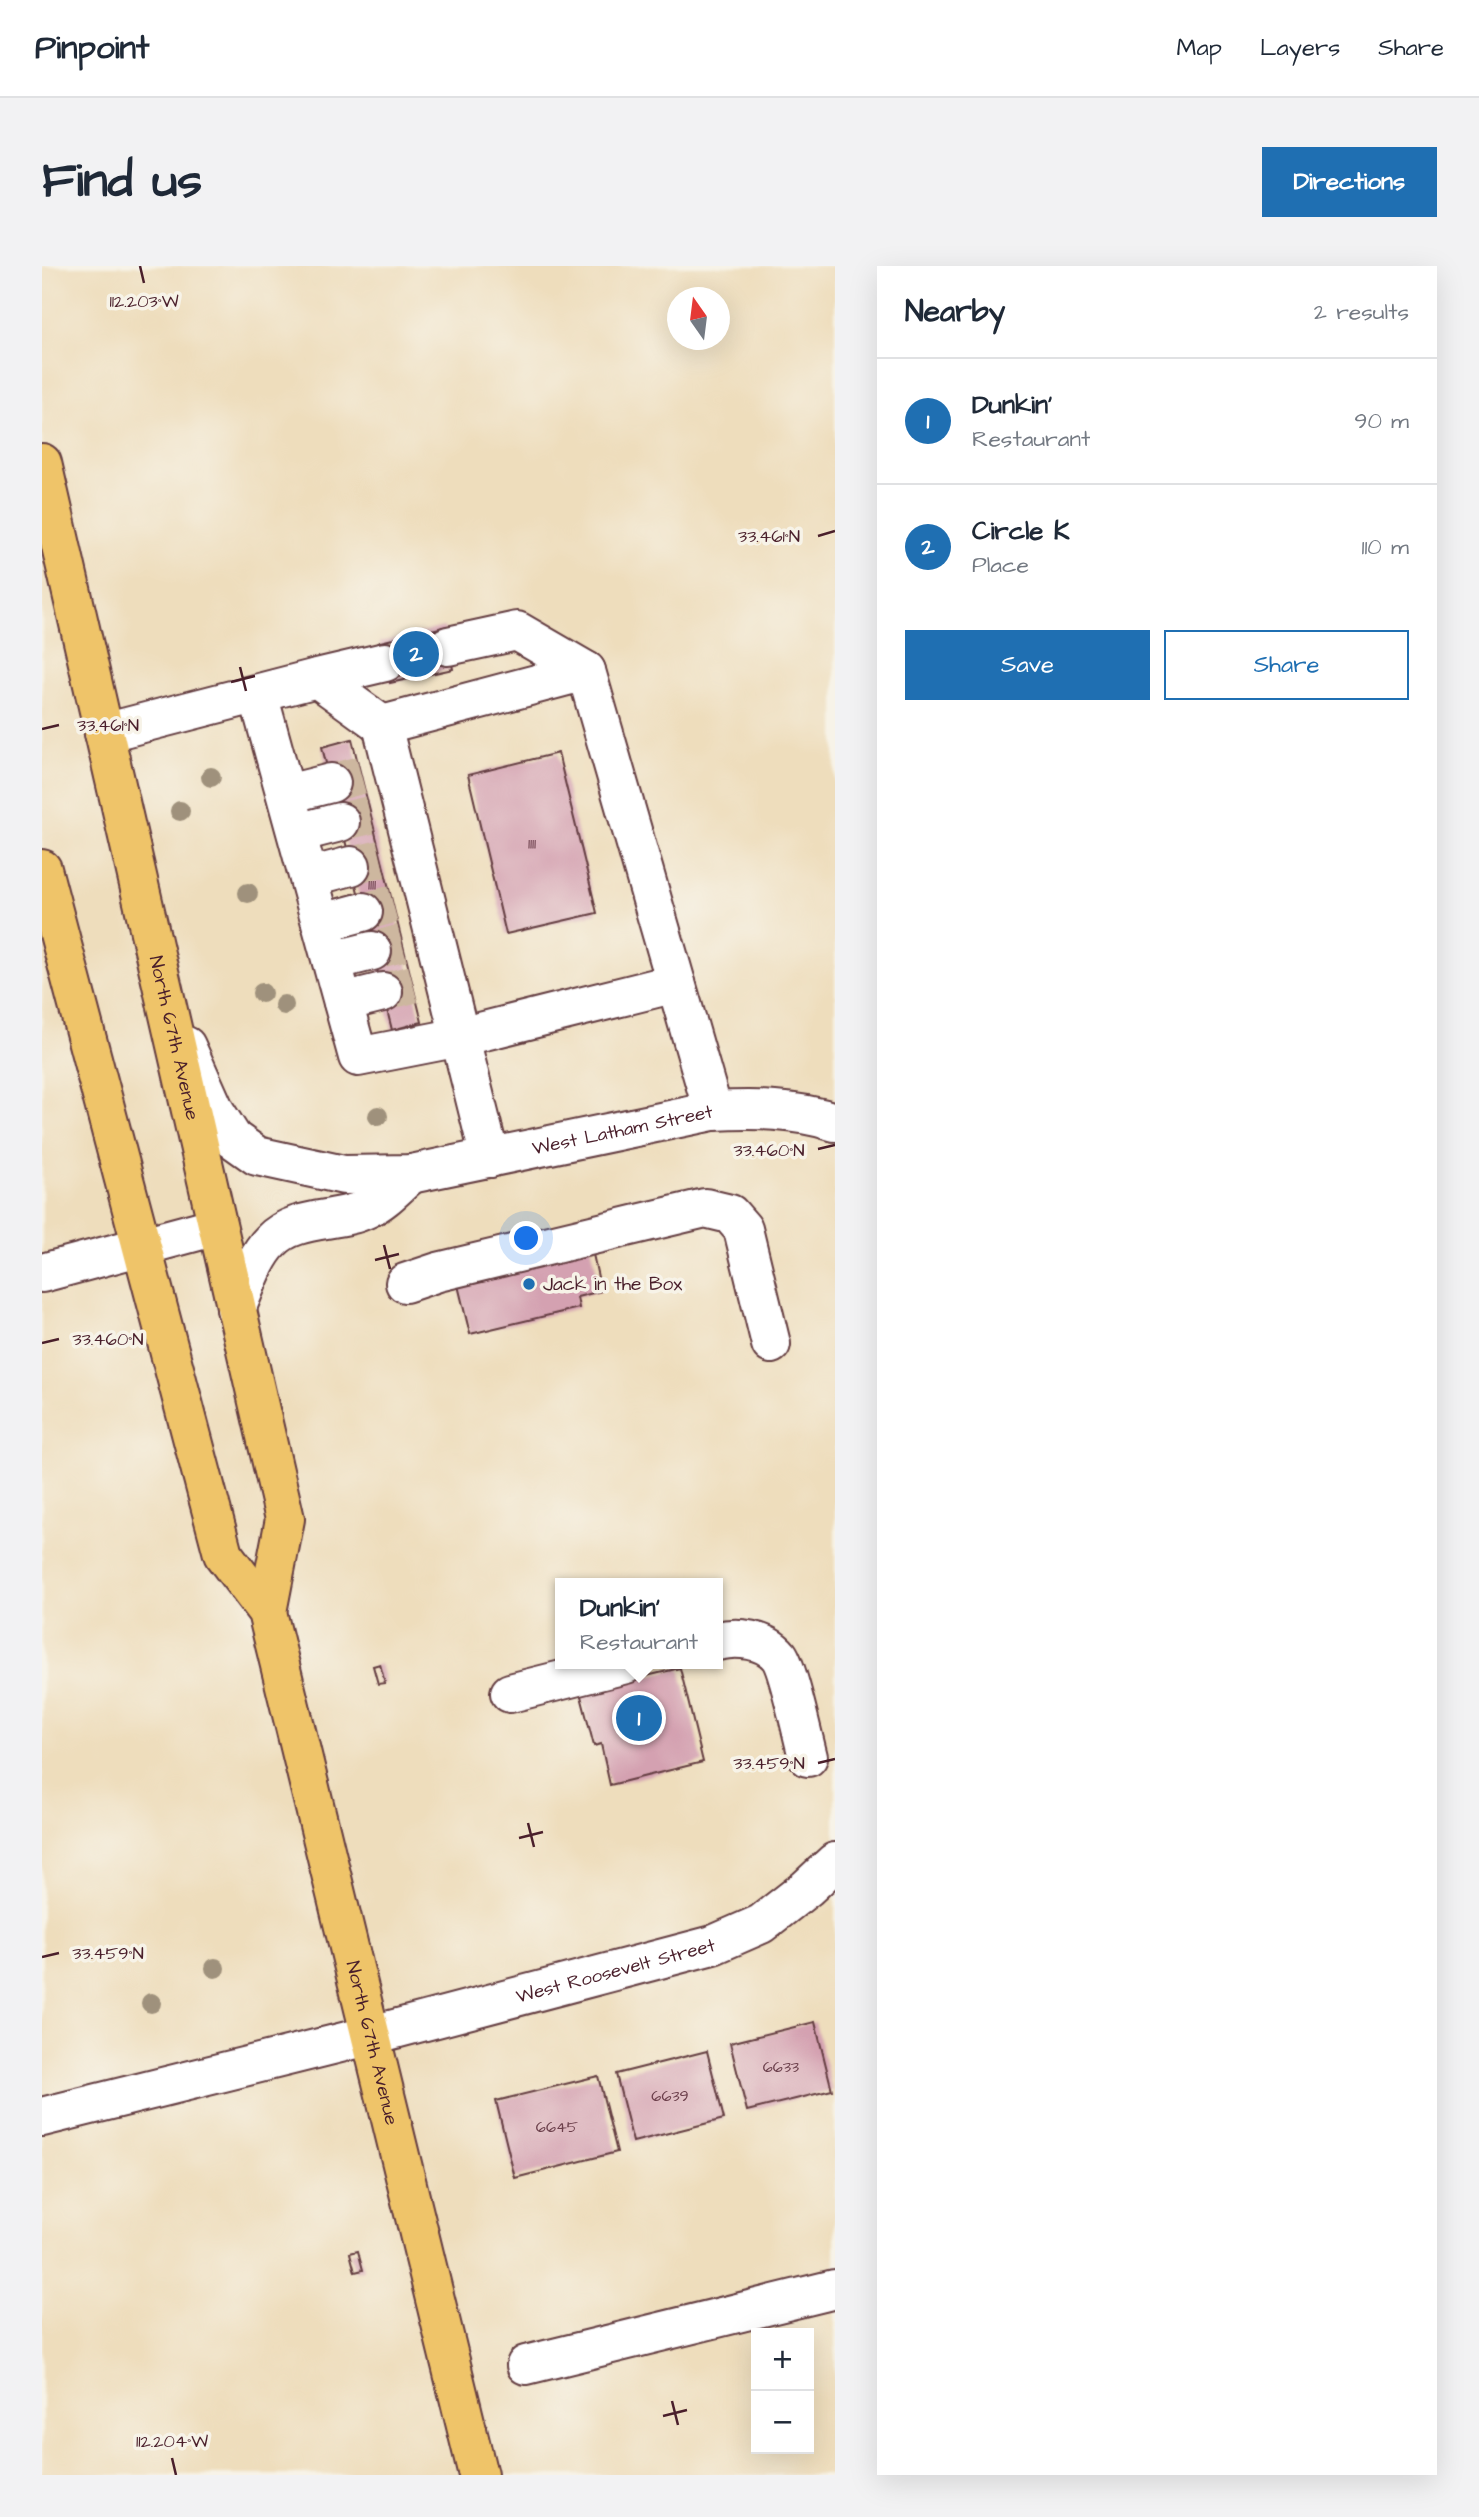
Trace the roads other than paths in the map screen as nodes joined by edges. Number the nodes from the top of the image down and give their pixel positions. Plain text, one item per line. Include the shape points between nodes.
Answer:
1 (42, 463) edge
2 (448, 646) tunnel mouth
3 (385, 662) tunnel mouth
4 (586, 671) junction
5 (317, 678) junction
6 (258, 694) junction
7 (382, 725) junction
8 (104, 733) junction
9 (361, 775) junction
10 (287, 794) junction
11 (371, 815) junction
12 (297, 832) junction
13 (382, 859) junction
14 (42, 869) edge
15 (309, 877) junction
16 (393, 904) junction
17 (322, 923) junction
18 (403, 942) junction
19 (332, 961) junction
20 (676, 983) junction
21 (413, 984) junction
22 (162, 988) junction
23 (343, 1002) junction
24 (460, 1037) junction
25 (713, 1111) junction
26 (835, 1122) edge
27 (490, 1158) junction
28 (411, 1174) junction
29 (217, 1226) junction
30 (143, 1245) junction
31 (42, 1273) edge
32 (405, 1283) dead end
33 (236, 1309) junction
34 (771, 1343) dead end
35 (267, 1612) junction
36 (723, 1640) edge
37 (606, 1669) edge
38 (510, 1693) dead end
39 (808, 1757) dead end
40 (835, 1862) edge
41 (372, 2035) junction
42 (42, 2117) edge
43 (835, 2289) edge
44 (526, 2364) dead end
45 (478, 2475) edge

1 - 8 main road, North 67th Avenue
2 - 4 street via 517,631
3 - 5 street
4 - 7 street
4 - 20 street
5 - 6 street
5 - 7 street
6 - 8 street
6 - 10 street
7 - 9 street
8 - 22 main road, North 67th Avenue
9 - 10 street
9 - 11 street
10 - 12 street
11 - 12 street
11 - 13 street
12 - 15 street
13 - 15 street
13 - 16 street
14 - 30 main road, North 67th Avenue
15 - 17 street
16 - 17 street
16 - 18 street
17 - 19 street
18 - 19 street
18 - 21 street
19 - 23 street
20 - 24 street
20 - 25 street
21 - 23 street
21 - 24 street
22 - 28 street, West Latham Street via 215,1111 233,1139 257,1156 294,1166 344,1175
22 - 29 main road, North 67th Avenue
23 - 24 street via 358,1057
24 - 27 street
25 - 26 street, West Latham Street via 757,1109
25 - 27 street, West Latham Street
27 - 28 street, West Latham Street
28 - 33 street, West Latham Street via 371,1207 289,1229 271,1241
29 - 30 street
29 - 33 main road, North 67th Avenue
30 - 31 street
30 - 35 main road, North 67th Avenue via 223,1554
32 - 34 street via 705,1208 730,1214 743,1229
33 - 35 main road, North 67th Avenue via 285,1519
35 - 41 main road, North 67th Avenue
36 - 39 street via 745,1639 779,1656
37 - 38 street
40 - 41 street, West Roosevelt Street via 761,1924 713,1945
41 - 42 street, West Roosevelt Street
41 - 45 main road, North 67th Avenue
43 - 44 street

